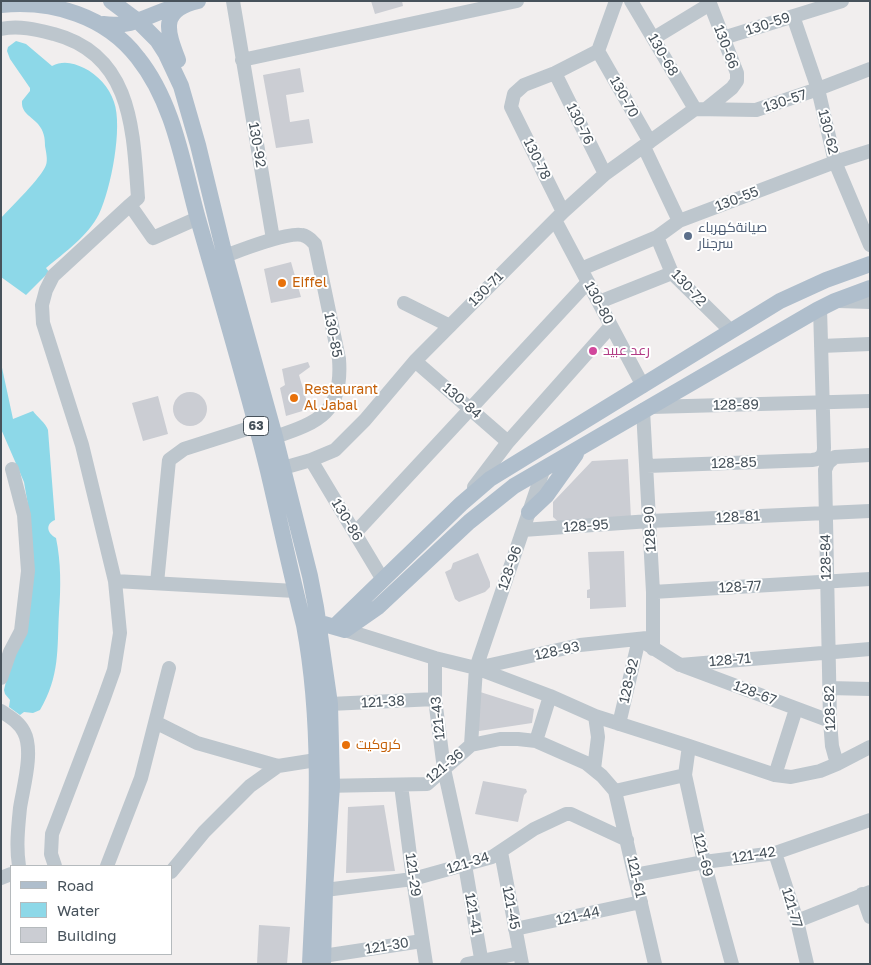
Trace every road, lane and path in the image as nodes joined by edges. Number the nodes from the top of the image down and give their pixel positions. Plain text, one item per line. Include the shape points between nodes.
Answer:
1 (111, 1) edge
2 (233, 1) edge
3 (518, 1) edge
4 (616, 1) edge
5 (631, 1) edge
6 (842, 1) edge
7 (193, 3) edge
8 (710, 3) edge
9 (1, 6) edge
10 (792, 16) junction
11 (139, 22) junction
12 (103, 24) junction
13 (1, 29) edge
14 (654, 38) junction
15 (723, 38) junction
16 (598, 51) junction
17 (242, 60) junction
18 (870, 69) edge
19 (555, 73) junction
20 (818, 90) junction
21 (701, 109) junction
22 (198, 145) junction
23 (647, 145) junction
24 (870, 151) edge
25 (835, 162) junction
26 (605, 174) junction
27 (130, 206) junction
28 (559, 216) junction
29 (198, 218) junction
30 (679, 221) junction
31 (657, 237) junction
32 (272, 239) junction
33 (870, 245) edge
34 (225, 256) junction
35 (870, 264) edge
36 (581, 269) junction
37 (672, 273) junction
38 (588, 282) junction
39 (870, 288) edge
40 (598, 302) junction
41 (870, 302) edge
42 (404, 303) dead end
43 (828, 305) junction
44 (450, 326) junction
45 (611, 326) junction
46 (730, 331) junction
47 (870, 344) edge
48 (821, 346) junction
49 (415, 361) junction
50 (643, 386) junction
51 (870, 401) edge
52 (823, 403) junction
53 (647, 408) junction
54 (471, 409) junction
55 (256, 426) junction
56 (275, 437) junction
57 (508, 442) junction
58 (583, 446) junction
59 (536, 452) junction
60 (870, 455) edge
61 (311, 460) junction
62 (824, 460) junction
63 (647, 466) junction
64 (283, 468) junction
65 (544, 468) junction
66 (12, 469) dead end
67 (461, 504) junction
68 (870, 511) edge
69 (529, 512) junction
70 (825, 514) junction
71 (650, 521) junction
72 (523, 530) junction
73 (355, 533) junction
74 (420, 544) junction
75 (432, 556) junction
76 (870, 579) edge
77 (383, 580) junction
78 (115, 581) junction
79 (827, 581) junction
80 (157, 583) junction
81 (295, 591) junction
82 (654, 592) junction
83 (326, 626) junction
84 (639, 639) junction
85 (653, 643) junction
86 (870, 649) edge
87 (828, 652) junction
88 (435, 658) junction
89 (680, 664) junction
90 (169, 668) dead end
91 (476, 668) junction
92 (1, 678) edge
93 (829, 688) junction
94 (870, 689) edge
95 (550, 696) junction
96 (435, 699) junction
97 (330, 704) junction
98 (796, 709) junction
99 (1, 711) edge
100 (595, 716) junction
101 (830, 722) junction
102 (156, 723) junction
103 (619, 724) junction
104 (536, 741) junction
105 (471, 745) junction
106 (689, 746) junction
107 (870, 747) edge
108 (316, 760) junction
109 (837, 764) junction
110 (278, 766) junction
111 (444, 769) junction
112 (594, 769) junction
113 (685, 775) junction
114 (775, 776) junction
115 (401, 785) junction
116 (324, 786) junction
117 (616, 791) junction
118 (870, 820) edge
119 (627, 840) junction
120 (501, 852) junction
121 (775, 853) junction
122 (704, 862) junction
123 (19, 865) edge
124 (55, 865) edge
125 (108, 865) edge
126 (465, 865) junction
127 (172, 871) edge
128 (635, 875) junction
129 (413, 879) junction
130 (325, 890) junction
131 (866, 893) edge
132 (641, 902) junction
133 (870, 917) edge
134 (797, 922) junction
135 (515, 930) junction
136 (422, 940) junction
137 (521, 958) edge
138 (318, 961) edge
139 (482, 962) edge
140 (426, 964) edge
141 (467, 964) edge
142 (655, 964) edge
143 (732, 964) edge
144 (807, 964) edge

1 - 11 main road, 63
2 - 17 street, 130-92
3 - 17 street
4 - 16 street
5 - 14 street, 130-68
6 - 10 street, 130-59
7 - 11 main road via 171,8
7 - 22 main road via 172,15 168,29 192,103
8 - 14 street
8 - 15 street, 130-66
9 - 12 main road, 63 via 30,2 51,4 69,8
10 - 15 street, 130-59
10 - 20 street, 130-62
11 - 12 main road via 122,26
11 - 22 main road, 63 via 162,47 176,74
12 - 29 main road, 63 via 129,47 154,81 175,133
13 - 27 street via 28,29 78,43 93,54 119,84 131,124 138,198
14 - 21 street, 130-68
15 - 21 street, 130-66 via 737,81
16 - 19 street
16 - 23 street, 130-70
17 - 32 street, 130-92
18 - 20 street, 130-57
19 - 26 street, 130-76
19 - 28 street, 130-78 via 524,85 514,94 512,106
20 - 21 street, 130-57 via 756,110
20 - 25 street, 130-62
21 - 23 street, 130-71
22 - 34 main road, 63
23 - 26 street, 130-71
23 - 30 street, 130-70
24 - 25 street, 130-55
25 - 30 street, 130-55
25 - 33 street, 130-62
26 - 28 street, 130-71
27 - 29 street via 153,238
27 - 78 street via 56,273 46,290 41,312 82,445
28 - 36 street, 130-80
28 - 44 street, 130-71
29 - 55 main road, 63
30 - 31 street, 130-55
31 - 36 street, 130-55
31 - 37 street, 130-72
32 - 34 street
32 - 56 street, 130-85 via 301,234 315,244 340,373 334,400 326,413 316,421
34 - 56 main road, 63
35 - 46 main road via 796,293
36 - 38 street, 130-80
37 - 40 street
37 - 46 street, 130-72
38 - 40 street, 130-80
38 - 54 street
39 - 43 main road
40 - 45 street, 130-80
41 - 43 street
42 - 44 street
43 - 48 street, 128-84
43 - 53 main road
44 - 49 street, 130-71
45 - 50 street, 130-80
45 - 57 street
46 - 50 main road
47 - 48 street
48 - 52 street, 128-84
49 - 54 street, 130-84
49 - 61 street, 130-71 via 335,450
50 - 59 main road
51 - 52 street, 128-89
52 - 53 street, 128-89
52 - 62 street, 128-84
53 - 58 main road
53 - 63 street, 128-90
54 - 57 street, 130-84
54 - 73 street
55 - 80 street via 184,449 169,460
55 - 81 main road, 63
56 - 64 main road, 63
57 - 67 street
58 - 65 main road
58 - 69 main road via 546,496
59 - 65 main road
59 - 67 main road via 490,479
60 - 62 street, 128-85
61 - 64 street, 130-71
61 - 73 street, 130-86
62 - 63 street, 128-85
62 - 70 street, 128-84
63 - 71 street, 128-90
64 - 83 main road, 63
65 - 69 street, 128-96
65 - 75 main road via 491,503
66 - 92 street via 24,515 28,571 21,631
67 - 74 main road
68 - 70 street, 128-81
69 - 72 street, 128-96
70 - 71 street, 128-81
70 - 79 street, 128-84
71 - 72 street, 128-95
71 - 82 street, 128-90
72 - 91 street, 128-96
73 - 77 street, 130-86
74 - 75 main road
74 - 77 main road
75 - 83 main road via 378,607
76 - 79 street, 128-77
77 - 83 main road
78 - 80 street
78 - 124 street via 120,633 114,670 53,830 51,847
79 - 82 street, 128-77
79 - 87 street, 128-84
80 - 81 street
81 - 83 main road, 63
82 - 85 street, 128-90
83 - 88 street
83 - 97 main road, 63
83 - 108 main road, 63 via 313,687
84 - 85 street
84 - 91 street, 128-93 via 580,645
84 - 103 street, 128-92
85 - 89 street
86 - 87 street, 128-71
87 - 89 street, 128-71
87 - 93 street, 128-82
88 - 91 street
88 - 96 street, 121-43
89 - 98 street, 128-67
90 - 102 street
91 - 95 street
91 - 105 street, 128-96
93 - 94 street
93 - 101 street, 128-82
95 - 100 street
95 - 104 street
96 - 97 street, 121-38
96 - 111 street, 121-43
97 - 116 main road, 63
98 - 101 street, 128-67
98 - 114 street
99 - 123 street via 21,727 27,744 17,842
100 - 103 street
100 - 112 street via 598,736
101 - 109 street, 128-82
102 - 110 street via 197,743
102 - 125 street via 141,778
103 - 106 street
104 - 105 street, 121-36 via 500,739
104 - 112 street, 121-36
105 - 111 street, 121-36
106 - 113 street, 121-69
106 - 114 street
107 - 109 street
108 - 110 street
108 - 116 main road, 63
109 - 114 street via 800,776
110 - 127 street via 250,786 204,832
111 - 115 street, 121-36 via 427,784
111 - 126 street, 121-43
112 - 117 street, 121-36
113 - 117 street
113 - 122 street, 121-69
115 - 116 street, 121-36
115 - 129 street, 121-29
116 - 130 main road, 63
116 - 138 main road, 63
117 - 119 street, 121-61
118 - 121 street, 121-42
119 - 120 street, 121-34 via 566,814 534,829
119 - 128 street, 121-61
120 - 126 street, 121-34
120 - 135 street, 121-45
121 - 122 street, 121-42
121 - 134 street, 121-77
122 - 128 street, 121-42
122 - 143 street, 121-69
126 - 129 street, 121-34
126 - 139 street, 121-41
128 - 132 street, 121-61
129 - 130 street, 121-34
129 - 136 street, 121-29
130 - 138 main road, 63
131 - 133 street
131 - 134 street
132 - 135 street, 121-44
132 - 142 street, 121-61
134 - 144 street, 121-77
135 - 137 street, 121-45
136 - 138 street, 121-30
136 - 140 street, 121-29
137 - 139 street
139 - 141 street

